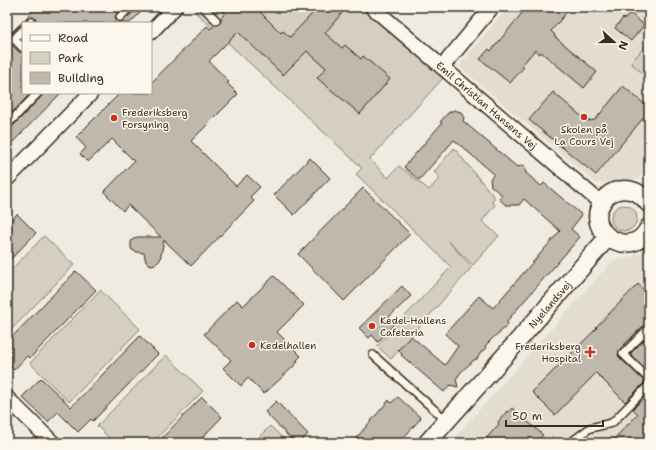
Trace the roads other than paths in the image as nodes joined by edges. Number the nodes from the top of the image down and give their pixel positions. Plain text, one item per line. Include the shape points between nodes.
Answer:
1 (130, 7) edge
2 (175, 7) edge
3 (203, 7) edge
4 (372, 7) edge
5 (492, 7) edge
6 (120, 16) dead end
7 (216, 20) dead end
8 (22, 31) edge
9 (152, 31) edge
10 (22, 47) edge
11 (442, 67) junction
12 (37, 94) edge
13 (90, 94) edge
14 (7, 125) edge
15 (7, 179) edge
16 (648, 199) edge
17 (601, 203) junction
18 (649, 227) edge
19 (608, 237) junction
20 (649, 328) edge
21 (373, 355) dead end
22 (649, 379) edge
23 (649, 385) edge
24 (7, 398) edge
25 (447, 421) junction
26 (53, 443) edge
27 (427, 443) edge
28 (570, 443) edge

1 - 6 lane
2 - 9 street
3 - 7 lane
4 - 11 street, Emil Christian Hansens Vej
5 - 11 street
8 - 10 lane via 14,39
11 - 17 street, Emil Christian Hansens Vej
12 - 14 lane
13 - 15 street
16 - 17 street via 636,191 627,189 613,192
17 - 19 street via 598,221
18 - 19 street via 642,237 634,242 615,242
19 - 25 street, Nyelandsvej
20 - 22 lane via 623,354
21 - 25 lane
23 - 28 lane via 612,423 590,428
24 - 26 street
25 - 27 street, Nyelandsvej

